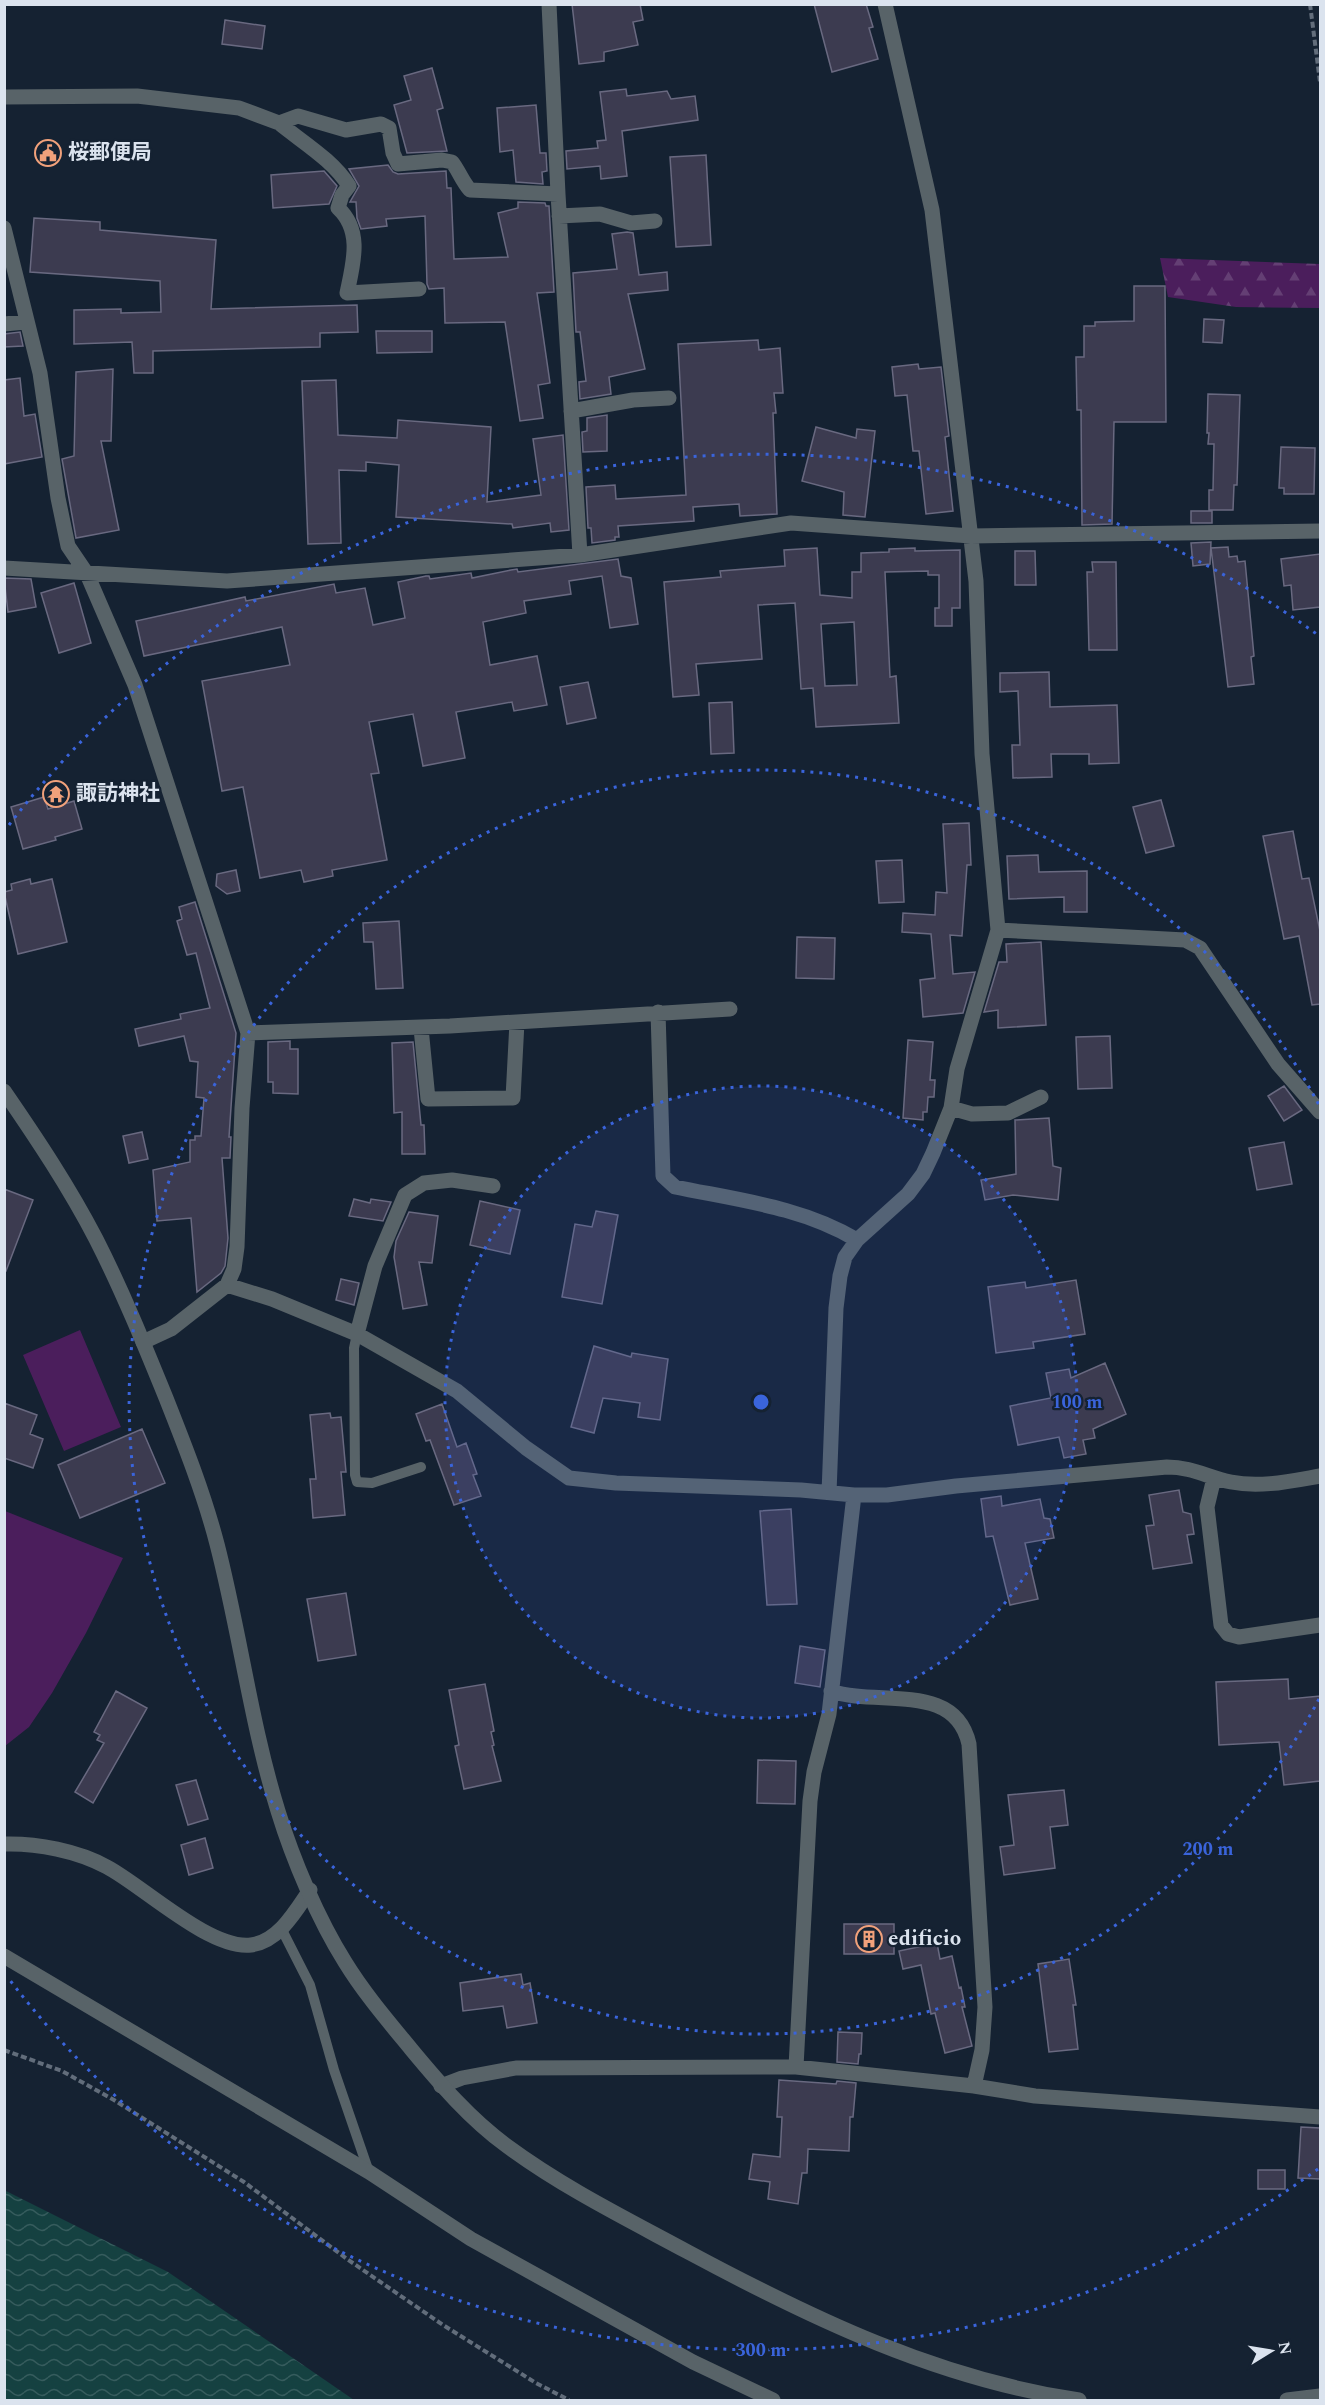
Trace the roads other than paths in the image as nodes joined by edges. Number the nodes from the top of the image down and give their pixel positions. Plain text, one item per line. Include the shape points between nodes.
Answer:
1 (549, 4) edge
2 (885, 4) edge
3 (4, 97) edge
4 (279, 123) junction
5 (558, 194) junction
6 (559, 216) junction
7 (655, 221) dead end
8 (4, 228) edge
9 (419, 289) dead end
10 (26, 322) junction
11 (4, 324) edge
12 (669, 398) dead end
13 (571, 411) junction
14 (1320, 531) edge
15 (971, 536) junction
16 (580, 555) junction
17 (4, 568) edge
18 (87, 574) junction
19 (998, 930) junction
20 (730, 1009) dead end
21 (658, 1012) junction
22 (517, 1022) junction
23 (421, 1028) junction
24 (249, 1033) junction
25 (4, 1091) edge
26 (1041, 1097) dead end
27 (951, 1108) junction
28 (1320, 1112) edge
29 (494, 1186) dead end
30 (857, 1240) junction
31 (227, 1285) junction
32 (357, 1334) junction
33 (143, 1342) junction
34 (421, 1467) dead end
35 (1320, 1476) edge
36 (1214, 1478) junction
37 (829, 1493) junction
38 (854, 1495) junction
39 (1320, 1625) edge
40 (831, 1691) junction
41 (4, 1844) edge
42 (310, 1890) junction
43 (281, 1928) junction
44 (4, 1956) edge
45 (796, 2067) junction
46 (441, 2086) junction
47 (974, 2086) junction
48 (1320, 2117) edge
49 (369, 2172) junction
50 (1320, 2396) edge
51 (773, 2400) edge
52 (1079, 2400) edge
53 (1287, 2400) edge

1 - 5 street
2 - 15 street via 932,210
3 - 4 street via 137,96 239,108
4 - 5 street via 298,116 346,130 381,124 389,128 398,164 452,162 470,190
4 - 9 street via 335,169 349,186 339,208 353,227 355,252 347,293
5 - 6 street
6 - 7 street via 600,214 632,223
6 - 13 street
8 - 10 street
10 - 11 street
10 - 18 street via 39,373 68,546
12 - 13 street
13 - 16 street
14 - 15 street
15 - 16 street via 791,523
15 - 19 street via 982,754
16 - 18 street via 227,582
17 - 18 street
18 - 24 street via 139,696
19 - 27 street via 957,1069
19 - 28 street via 1185,940 1200,948 1278,1064
20 - 21 street
21 - 22 street
21 - 30 street via 663,1176 675,1187 804,1215
22 - 23 street
22 - 23 street via 513,1098 428,1100
23 - 24 street
24 - 31 street via 237,1247
25 - 33 street via 46,1151 94,1236
26 - 27 street via 1008,1113 972,1114
27 - 30 street via 923,1174 908,1194
29 - 32 street via 452,1180 424,1183 405,1195 375,1266
30 - 37 street via 845,1257 836,1308
31 - 32 street
31 - 33 street via 171,1329
32 - 34 lane via 357,1482 372,1482
32 - 37 street via 457,1391 569,1478
33 - 42 street via 194,1472 216,1543 278,1811
35 - 36 street via 1253,1485
36 - 38 street via 1183,1467 1167,1467 888,1495
36 - 39 street via 1207,1507 1221,1625 1228,1634 1239,1637
37 - 38 street
38 - 40 street
40 - 45 street via 810,1801
40 - 47 street via 846,1696 926,1702 947,1708 966,1729 985,2007
41 - 43 street via 56,1848 106,1866 226,1942 251,1945 272,1937
42 - 43 street
42 - 46 street via 344,1960 368,1996
43 - 49 lane via 310,1985
44 - 49 street
45 - 46 street via 516,2068
45 - 47 street
46 - 52 street via 505,2145 586,2198 724,2271 921,2361 975,2379
47 - 48 street via 1035,2096
49 - 51 street via 471,2239 693,2362
50 - 53 street

